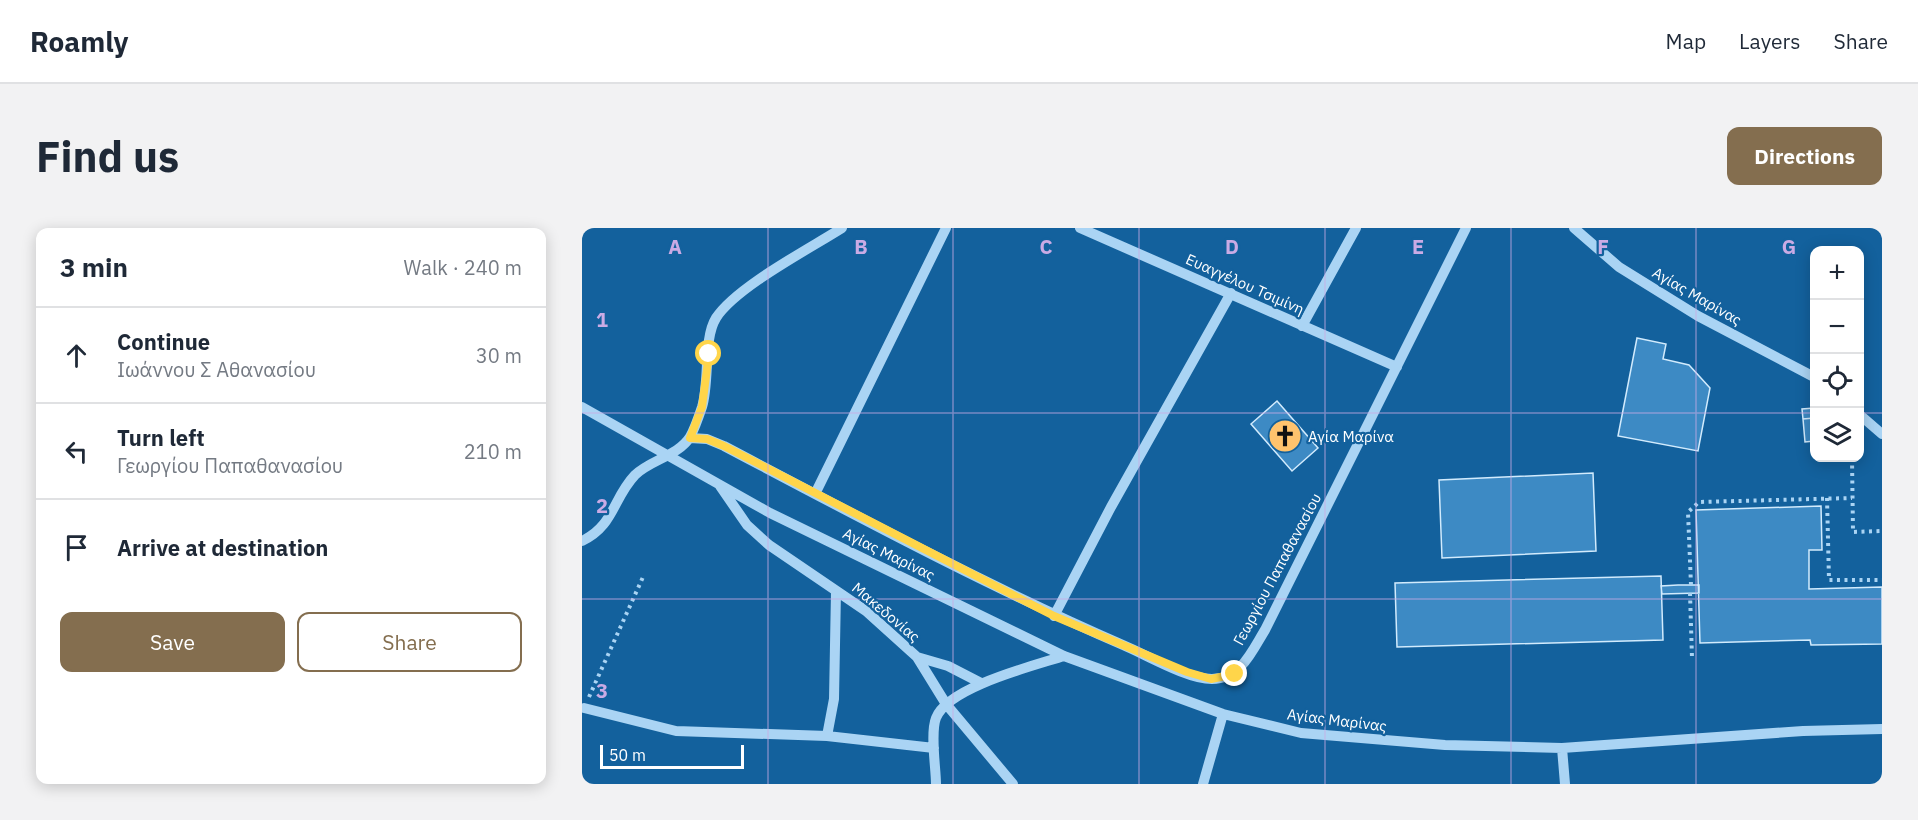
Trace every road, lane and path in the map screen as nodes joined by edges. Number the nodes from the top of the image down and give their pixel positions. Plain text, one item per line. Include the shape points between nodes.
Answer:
1 (842, 228) edge
2 (946, 228) edge
3 (1080, 228) edge
4 (1356, 228) edge
5 (1466, 228) edge
6 (1574, 228) edge
7 (1231, 293) junction
8 (1302, 326) junction
9 (1397, 367) junction
10 (1810, 374) edge
11 (582, 407) edge
12 (1864, 418) edge
13 (1882, 434) edge
14 (690, 438) junction
15 (669, 455) junction
16 (1852, 462) edge
17 (719, 484) junction
18 (815, 494) junction
19 (1827, 498) junction
20 (1852, 498) junction
21 (1882, 531) edge
22 (582, 541) edge
23 (643, 577) dead end
24 (1882, 580) edge
25 (1690, 585) dead end
26 (836, 591) junction
27 (1690, 593) dead end
28 (1054, 616) junction
29 (1064, 656) junction
30 (916, 657) junction
31 (1692, 658) dead end
32 (981, 683) junction
33 (946, 704) junction
34 (584, 708) joint
35 (1223, 714) junction
36 (1882, 729) edge
37 (827, 736) junction
38 (934, 748) junction
39 (1562, 748) junction
40 (936, 784) edge
41 (1013, 784) edge
42 (1203, 784) edge
43 (1565, 784) edge

1 - 14 street via 734,299 716,318 711,330 707,384
2 - 18 street
3 - 7 street, Ευαγγέλου Τσιμίνη
4 - 8 street
5 - 9 street, Γεωργίου Παπαθανασίου
6 - 10 street, Αγίας Μαρίνας via 1620,267 1659,292
7 - 8 street, Ευαγγέλου Τσιμίνη
7 - 28 street
8 - 9 street, Ευαγγέλου Τσιμίνη
9 - 28 street, Γεωργίου Παπαθανασίου via 1265,630 1235,674 1211,679 1187,672
11 - 15 street, Αγίας Μαρίνας
12 - 13 street
14 - 15 street
14 - 18 street, Γεωργίου Παπαθανασίου via 724,446
15 - 17 street, Αγίας Μαρίνας
15 - 22 street via 636,474 597,534
16 - 20 path
17 - 26 street, Μακεδονίας via 747,525
17 - 29 street, Αγίας Μαρίνας via 770,513
18 - 28 street, Γεωργίου Παπαθανασίου
19 - 20 path
19 - 24 path via 1829,580
19 - 25 path via 1699,502 1688,512
20 - 21 path via 1853,532
23 - 34 path
26 - 30 street, Μακεδονίας via 866,611
26 - 37 street via 834,699
27 - 31 path
29 - 32 street
29 - 35 street, Αγίας Μαρίνας
30 - 32 street via 948,666
30 - 33 street, Μακεδονίας
32 - 33 street
33 - 38 street via 935,719
33 - 41 street, Μακεδονίας
34 - 37 street via 676,730
35 - 39 street, Αγίας Μαρίνας via 1301,734 1445,745
35 - 42 street
36 - 39 street, Αγίας Μαρίνας
37 - 38 street
38 - 40 street
39 - 43 street

